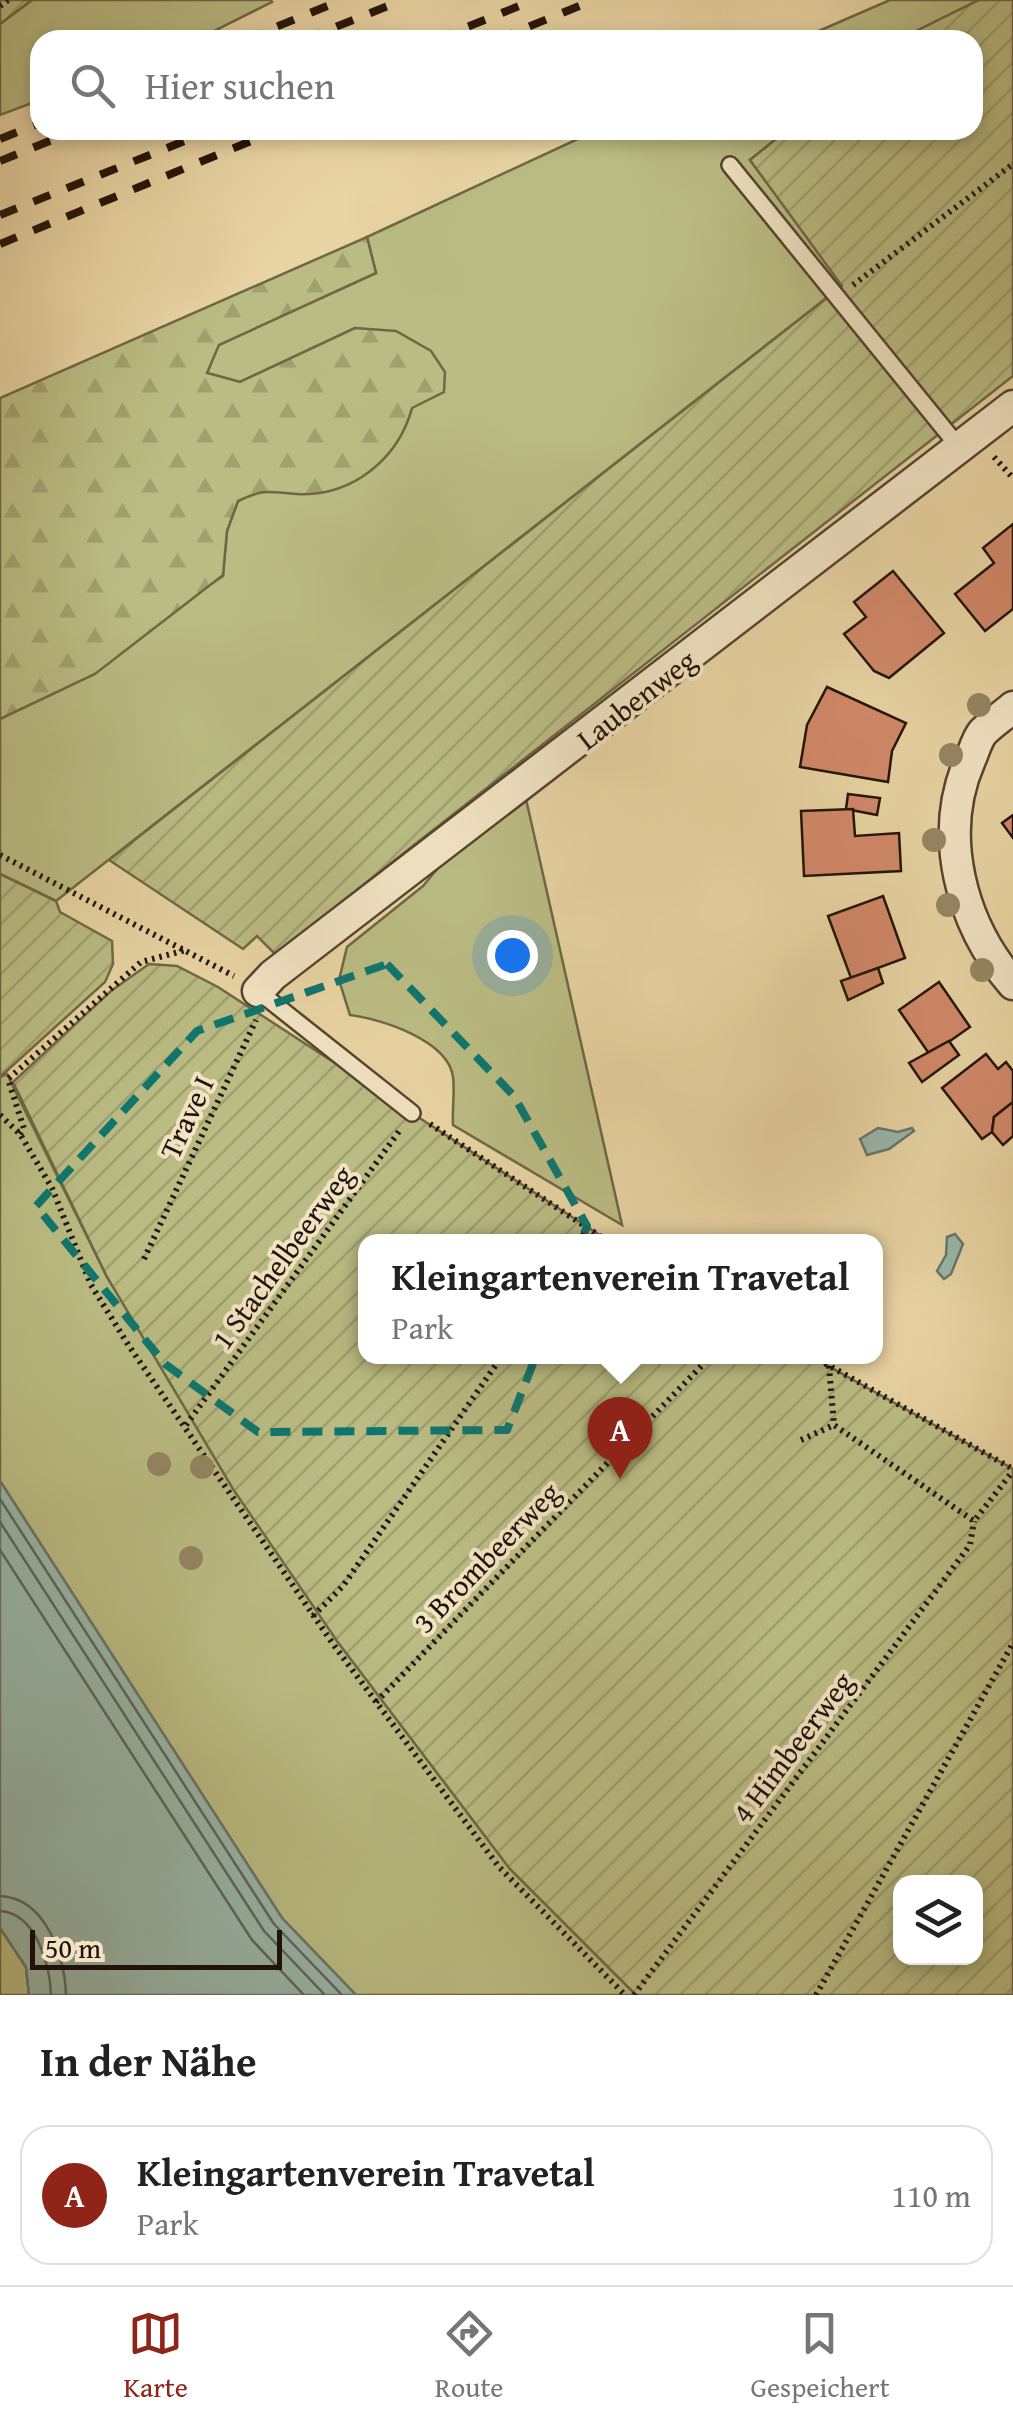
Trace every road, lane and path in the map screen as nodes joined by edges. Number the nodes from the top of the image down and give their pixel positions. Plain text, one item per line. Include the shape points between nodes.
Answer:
1 (8, 0) edge
2 (0, 6) edge
3 (1013, 164) edge
4 (730, 165) dead end
5 (840, 296) junction
6 (1013, 406) edge
7 (958, 446) junction
8 (1013, 707) edge
9 (0, 855) edge
10 (187, 950) junction
11 (1013, 984) edge
12 (258, 991) junction
13 (412, 1113) junction
14 (0, 1115) edge
15 (20, 1134) junction
16 (588, 1225) junction
17 (584, 1234) edge
18 (599, 1234) edge
19 (144, 1259) dead end
20 (496, 1364) edge
21 (703, 1364) edge
22 (826, 1364) edge
23 (830, 1366) junction
24 (834, 1424) junction
25 (186, 1426) junction
26 (801, 1440) dead end
27 (1013, 1470) edge
28 (974, 1520) junction
29 (313, 1616) junction
30 (1013, 1643) edge
31 (376, 1702) junction
32 (625, 1995) edge
33 (634, 1995) edge
34 (816, 1995) edge

1 - 2 path
3 - 5 path
4 - 5 lane
5 - 7 lane
6 - 7 street, Laubenweg
7 - 12 street, Laubenweg
8 - 11 street via 982,734 961,780 954,825 964,901
9 - 10 path
10 - 12 path
10 - 15 path via 141,962 8,1080
12 - 13 lane
12 - 19 path, Trave I via 258,1017
13 - 16 path
13 - 25 path, 1 Stachelbeerweg
14 - 15 path
15 - 25 path via 52,1188 91,1285
16 - 17 path
16 - 18 path
20 - 29 path via 343,1586
21 - 31 path, 3 Brombeerweg
22 - 23 path
23 - 24 path
23 - 27 path
24 - 26 path
24 - 28 path
25 - 29 path
27 - 28 path, 4 Himbeerweg
28 - 33 path, 4 Himbeerweg via 970,1546
29 - 31 path
30 - 34 path
31 - 32 path via 499,1867

